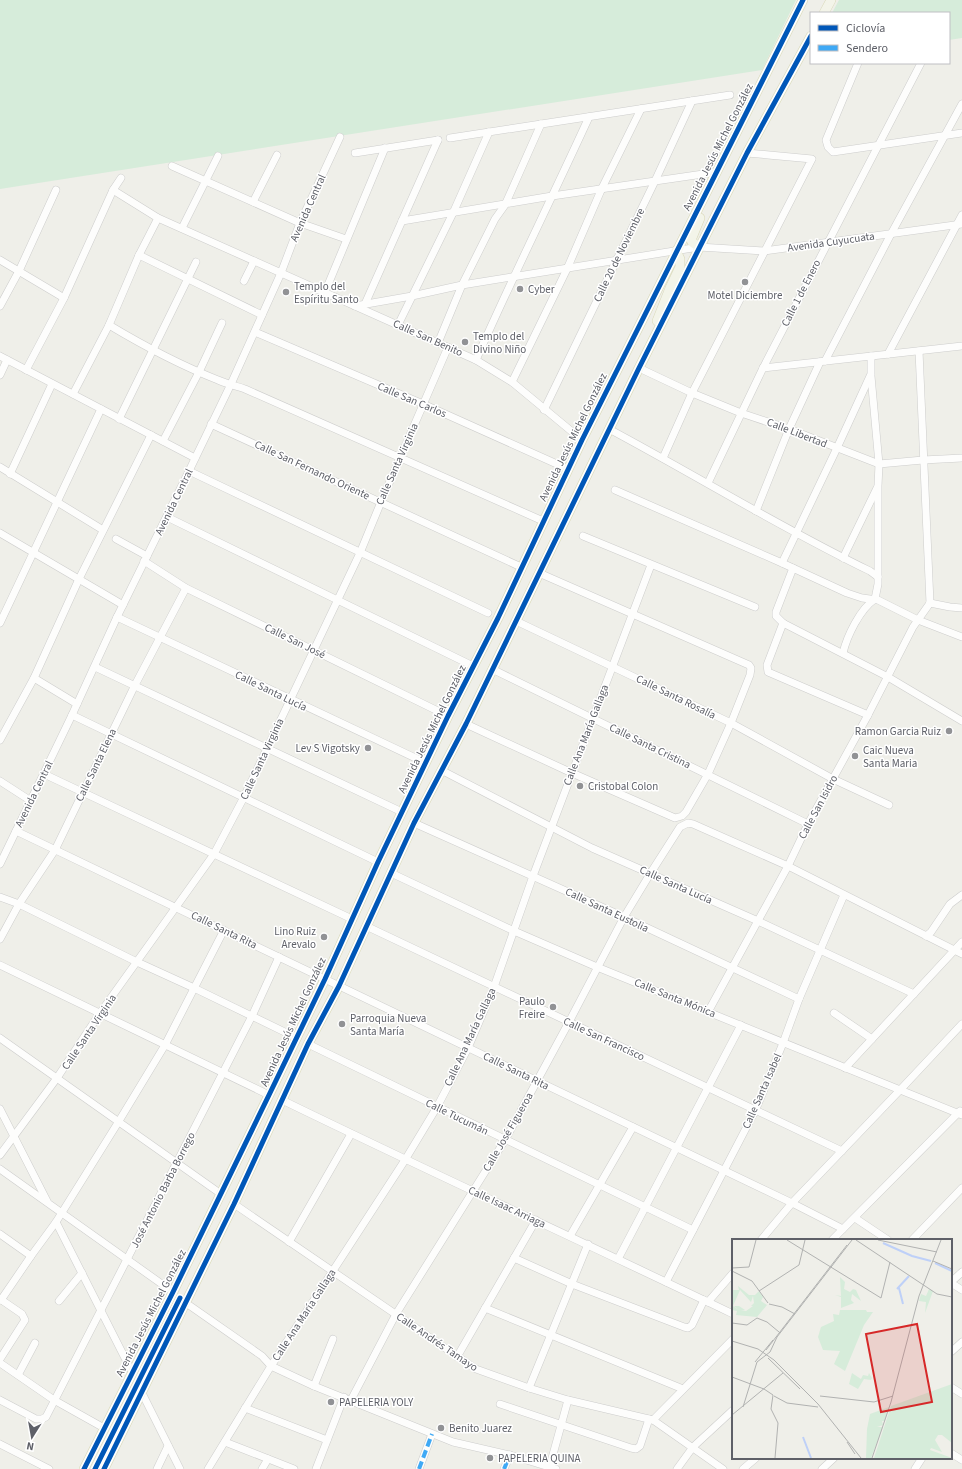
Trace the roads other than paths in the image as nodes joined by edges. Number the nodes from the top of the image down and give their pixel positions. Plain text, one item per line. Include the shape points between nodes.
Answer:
1 (803, 0) edge
2 (831, 0) edge
3 (825, 12) edge
4 (810, 38) edge
5 (858, 64) edge
6 (920, 64) edge
7 (730, 95) dead end
8 (692, 101) junction
9 (962, 104) edge
10 (641, 109) junction
11 (589, 116) junction
12 (541, 124) junction
13 (489, 132) junction
14 (962, 133) edge
15 (944, 135) junction
16 (340, 137) dead end
17 (450, 138) dead end
18 (879, 144) junction
19 (385, 148) junction
20 (747, 152) junction
21 (355, 153) dead end
22 (277, 155) dead end
23 (218, 156) dead end
24 (172, 166) dead end
25 (717, 172) junction
26 (121, 178) dead end
27 (206, 181) junction
28 (655, 181) junction
29 (709, 187) junction
30 (602, 188) junction
31 (56, 190) dead end
32 (114, 190) junction
33 (552, 196) junction
34 (253, 202) junction
35 (506, 204) junction
36 (453, 213) junction
37 (962, 215) edge
38 (158, 218) junction
39 (402, 221) junction
40 (300, 223) junction
41 (959, 224) edge
42 (182, 228) junction
43 (891, 234) junction
44 (346, 239) junction
45 (827, 243) junction
46 (700, 247) junction
47 (676, 251) junction
48 (764, 251) junction
49 (139, 255) junction
50 (0, 260) edge
51 (616, 260) junction
52 (254, 261) junction
53 (196, 262) dead end
54 (567, 269) junction
55 (19, 271) junction
56 (281, 273) junction
57 (513, 277) junction
58 (187, 279) junction
59 (244, 281) dead end
60 (462, 285) junction
61 (325, 292) junction
62 (412, 296) junction
63 (64, 298) junction
64 (365, 304) junction
65 (0, 306) edge
66 (355, 306) junction
67 (262, 315) junction
68 (222, 323) dead end
69 (109, 325) junction
70 (398, 325) junction
71 (254, 332) junction
72 (654, 339) junction
73 (438, 343) junction
74 (962, 346) edge
75 (448, 347) junction
76 (152, 350) junction
77 (919, 351) junction
78 (888, 354) junction
79 (0, 356) edge
80 (871, 356) junction
81 (7, 360) junction
82 (476, 360) junction
83 (823, 361) junction
84 (639, 368) junction
85 (763, 368) junction
86 (26, 370) junction
87 (198, 372) junction
88 (871, 374) junction
89 (0, 375) edge
90 (512, 382) junction
91 (52, 384) junction
92 (231, 384) junction
93 (73, 394) junction
94 (692, 394) junction
95 (423, 404) junction
96 (101, 409) junction
97 (544, 410) junction
98 (741, 413) junction
99 (119, 419) junction
100 (211, 424) junction
101 (609, 429) junction
102 (789, 429) junction
103 (151, 435) junction
104 (582, 440) junction
105 (163, 442) junction
106 (837, 448) junction
107 (401, 457) junction
108 (195, 458) junction
109 (663, 458) junction
110 (962, 458) edge
111 (923, 460) junction
112 (879, 464) junction
113 (0, 467) edge
114 (568, 469) junction
115 (189, 471) junction
116 (10, 474) junction
117 (708, 483) junction
118 (878, 486) junction
119 (615, 490) dead end
120 (57, 502) junction
121 (381, 502) junction
122 (756, 511) junction
123 (167, 517) junction
124 (543, 521) junction
125 (103, 530) junction
126 (0, 533) edge
127 (797, 534) junction
128 (583, 536) dead end
129 (116, 539) dead end
130 (34, 553) junction
131 (360, 553) junction
132 (145, 558) junction
133 (844, 558) junction
134 (782, 563) junction
135 (651, 565) junction
136 (521, 567) junction
137 (793, 568) junction
138 (538, 573) junction
139 (878, 577) junction
140 (79, 579) junction
141 (186, 588) junction
142 (875, 598) junction
143 (338, 601) junction
144 (123, 605) junction
145 (929, 605) junction
146 (755, 607) dead end
147 (962, 608) edge
148 (488, 613) dead end
149 (632, 614) junction
150 (117, 617) junction
151 (516, 620) junction
152 (918, 620) junction
153 (0, 622) edge
154 (783, 623) junction
155 (159, 637) junction
156 (962, 637) edge
157 (314, 650) junction
158 (843, 653) junction
159 (95, 666) junction
160 (473, 666) junction
161 (612, 666) junction
162 (492, 669) junction
163 (888, 677) junction
164 (34, 678) junction
165 (135, 685) junction
166 (289, 700) junction
167 (77, 704) junction
168 (72, 715) junction
169 (868, 715) junction
170 (448, 716) junction
171 (593, 718) junction
172 (962, 721) edge
173 (731, 723) junction
174 (466, 724) junction
175 (111, 734) junction
176 (0, 740) edge
177 (268, 748) junction
178 (426, 763) junction
179 (441, 770) junction
180 (572, 773) junction
181 (44, 774) junction
182 (708, 774) junction
183 (833, 779) junction
184 (0, 781) edge
185 (83, 792) junction
186 (244, 797) junction
187 (31, 801) junction
188 (888, 805) dead end
189 (402, 812) junction
190 (414, 823) junction
191 (808, 824) junction
192 (552, 826) junction
193 (16, 831) junction
194 (55, 850) junction
195 (214, 854) junction
196 (378, 862) junction
197 (0, 864) edge
198 (788, 866) junction
199 (391, 873) junction
200 (650, 874) junction
201 (533, 876) junction
202 (844, 894) junction
203 (962, 895) edge
204 (0, 897) edge
205 (19, 904) junction
206 (176, 907) junction
207 (624, 918) junction
208 (352, 919) junction
209 (758, 921) junction
210 (366, 926) junction
211 (224, 930) junction
212 (514, 931) junction
213 (926, 936) junction
214 (0, 938) edge
215 (962, 942) edge
216 (820, 950) junction
217 (955, 950) junction
218 (962, 954) edge
219 (279, 957) junction
220 (137, 962) junction
221 (0, 965) edge
222 (597, 967) junction
223 (732, 969) junction
224 (325, 979) junction
225 (339, 986) junction
226 (494, 987) junction
227 (194, 988) junction
228 (914, 994) junction
229 (799, 999) junction
230 (708, 1012) junction
231 (100, 1013) junction
232 (834, 1013) dead end
233 (252, 1016) junction
234 (569, 1022) junction
235 (962, 1024) edge
236 (741, 1025) junction
237 (0, 1038) edge
238 (297, 1038) junction
239 (872, 1039) junction
240 (783, 1043) junction
241 (308, 1044) junction
242 (165, 1045) junction
243 (468, 1048) junction
244 (845, 1068) junction
245 (222, 1072) junction
246 (57, 1078) junction
247 (537, 1081) junction
248 (708, 1087) junction
249 (901, 1090) junction
250 (269, 1094) junction
251 (282, 1100) junction
252 (437, 1107) junction
253 (0, 1109) edge
254 (756, 1109) junction
255 (961, 1113) edge
256 (119, 1121) junction
257 (633, 1127) junction
258 (351, 1134) junction
259 (14, 1135) junction
260 (505, 1140) junction
261 (677, 1148) junction
262 (842, 1151) junction
263 (0, 1155) edge
264 (405, 1160) junction
265 (177, 1163) junction
266 (0, 1169) edge
267 (725, 1171) junction
268 (599, 1185) junction
269 (962, 1188) edge
270 (472, 1191) junction
271 (221, 1194) junction
272 (48, 1203) junction
273 (792, 1203) junction
274 (234, 1204) junction
275 (646, 1207) junction
276 (61, 1213) junction
277 (855, 1218) junction
278 (536, 1220) junction
279 (56, 1222) junction
280 (843, 1229) junction
281 (693, 1230) junction
282 (0, 1234) edge
283 (570, 1236) junction
284 (762, 1239) edge
285 (833, 1239) edge
286 (886, 1239) edge
287 (913, 1239) edge
288 (289, 1242) junction
289 (588, 1244) junction
290 (31, 1256) junction
291 (514, 1258) junction
292 (618, 1259) junction
293 (128, 1260) junction
294 (332, 1272) junction
295 (962, 1272) edge
296 (82, 1273) junction
297 (732, 1274) edge
298 (666, 1282) junction
299 (952, 1282) edge
300 (572, 1284) junction
301 (952, 1284) edge
302 (962, 1290) edge
303 (173, 1292) junction
304 (1, 1299) edge
305 (59, 1301) dead end
306 (706, 1301) junction
307 (186, 1303) junction
308 (101, 1308) junction
309 (485, 1308) junction
310 (396, 1314) junction
311 (732, 1314) edge
312 (551, 1335) junction
313 (334, 1339) dead end
314 (732, 1340) edge
315 (962, 1342) edge
316 (35, 1343) dead end
317 (952, 1351) edge
318 (457, 1357) junction
319 (0, 1359) edge
320 (0, 1363) edge
321 (271, 1366) junction
322 (132, 1372) junction
323 (18, 1375) junction
324 (314, 1386) junction
325 (529, 1388) junction
326 (952, 1388) edge
327 (683, 1389) junction
328 (142, 1391) junction
329 (962, 1394) edge
330 (344, 1398) junction
331 (0, 1400) edge
332 (54, 1400) junction
333 (351, 1400) junction
334 (568, 1400) junction
335 (500, 1404) dead end
336 (245, 1408) junction
337 (732, 1411) edge
338 (651, 1419) junction
339 (562, 1425) junction
340 (104, 1428) junction
341 (432, 1434) junction
342 (327, 1440) junction
343 (225, 1442) junction
344 (0, 1444) edge
345 (168, 1446) junction
346 (693, 1447) junction
347 (952, 1454) edge
348 (510, 1455) junction
349 (268, 1459) junction
350 (755, 1459) edge
351 (833, 1459) edge
352 (921, 1459) edge
353 (962, 1460) edge
354 (551, 1468) edge
355 (47, 1469) edge
356 (84, 1469) edge
357 (104, 1469) edge
358 (157, 1469) edge
359 (180, 1469) edge
360 (208, 1469) edge
361 (262, 1469) edge
362 (294, 1469) edge
363 (316, 1469) edge
364 (419, 1469) edge
365 (504, 1469) edge
366 (677, 1469) edge
367 (723, 1469) edge
368 (743, 1469) edge
369 (822, 1469) edge
370 (915, 1469) edge

1 - 25 main road, Avenida Jesús Michel González
2 - 3 main road
4 - 20 main road
5 - 18 street via 826,140 833,152
6 - 18 street, Calle 1 de Enero
7 - 8 street
8 - 10 street
8 - 28 street, Calle 20 de Noviembre
9 - 15 street
10 - 11 street
10 - 30 street
11 - 12 street
11 - 33 street
12 - 13 street
12 - 35 street
13 - 17 street
13 - 36 street
14 - 15 street
15 - 18 street
15 - 43 street
16 - 40 street, Avenida Central
18 - 45 street, Calle 1 de Enero
19 - 21 street
19 - 39 street via 438,140
19 - 44 street
20 - 46 main road
20 - 48 street via 812,159
22 - 34 street
23 - 27 street
24 - 27 street
25 - 28 street
25 - 29 main road, Avenida Jesús Michel González
26 - 32 street
27 - 34 street
27 - 42 street
28 - 30 street
28 - 51 street, Calle 20 de Noviembre
29 - 46 main road via 710,194 691,237 692,242
29 - 47 main road, Avenida Jesús Michel González
30 - 33 street
30 - 54 street
31 - 55 street
32 - 38 street, Calle San Benito
32 - 63 street
33 - 35 street
33 - 57 street
34 - 40 street
35 - 36 street
35 - 60 street via 495,219
36 - 39 street
36 - 62 street
37 - 41 street
38 - 42 street, Calle San Benito
38 - 49 street
39 - 64 street
40 - 44 street
40 - 56 street, Avenida Central
41 - 43 street, Avenida Cuyucuata
41 - 78 street
42 - 52 street, Calle San Benito
43 - 45 street, Avenida Cuyucuata
43 - 83 street
44 - 61 street
45 - 48 street, Avenida Cuyucuata
45 - 85 street, Calle 1 de Enero
46 - 47 street, Avenida Cuyucuata
46 - 48 street, Avenida Cuyucuata
46 - 72 main road
47 - 51 street, Avenida Cuyucuata
47 - 72 main road via 680,267 656,325
47 - 104 main road, Avenida Jesús Michel González
48 - 94 street
49 - 58 street
49 - 69 street
50 - 55 street
51 - 54 street, Avenida Cuyucuata
51 - 97 street, Calle 20 de Noviembre
52 - 56 street, Calle San Benito
52 - 59 street
53 - 58 street
54 - 57 street, Avenida Cuyucuata
54 - 90 street
55 - 63 street
55 - 65 street
56 - 61 street, Calle San Benito
56 - 67 street, Avenida Central
57 - 60 street, Avenida Cuyucuata
57 - 82 street
58 - 67 street
58 - 76 street
60 - 62 street, Avenida Cuyucuata
60 - 73 street
61 - 66 street, Calle San Benito
62 - 64 street, Avenida Cuyucuata
62 - 70 street
63 - 86 street
64 - 66 street, Avenida Cuyucuata
66 - 70 street, Calle San Benito
67 - 71 street, Avenida Central
68 - 87 street
69 - 76 street
69 - 93 street
70 - 73 street, Calle San Benito
71 - 92 street, Avenida Central
71 - 95 street, Calle San Carlos
72 - 84 main road
73 - 75 street, Calle San Benito
74 - 77 street
75 - 82 street, Calle San Benito
75 - 95 street, Calle Santa Virginia
76 - 87 street
76 - 99 street
77 - 78 street
77 - 111 street
78 - 80 street
79 - 81 street
80 - 83 street
80 - 88 street
81 - 86 street
81 - 89 street
82 - 90 street, Calle San Benito
83 - 85 street
83 - 102 street
84 - 94 street, Calle Libertad
84 - 101 main road
85 - 98 street, Calle 1 de Enero
86 - 91 street
87 - 92 street
87 - 105 street
88 - 106 street
88 - 112 street
90 - 97 street, Calle San Benito
91 - 93 street
91 - 116 street
92 - 100 street, Avenida Central
92 - 107 street
93 - 96 street
94 - 98 street, Calle Libertad
94 - 109 street
95 - 107 street, Calle Santa Virginia
95 - 114 street, Calle San Carlos
96 - 99 street
96 - 120 street
97 - 104 street, Calle San Benito
98 - 102 street, Calle Libertad
98 - 117 street, Calle 1 de Enero
99 - 103 street
100 - 108 street, Avenida Central
100 - 121 street, Calle San Fernando Oriente
101 - 109 street
101 - 138 main road
102 - 106 street, Calle Libertad
102 - 122 street
103 - 105 street
103 - 125 street
104 - 114 main road, Avenida Jesús Michel González
105 - 108 street
106 - 112 street, Calle Libertad
106 - 127 street
107 - 121 street, Calle Santa Virginia
107 - 124 street
108 - 115 street, Avenida Central
109 - 117 street
110 - 111 street, Calle Libertad
111 - 112 street, Calle Libertad
111 - 145 street
112 - 118 street
113 - 116 street
114 - 124 main road, Avenida Jesús Michel González
115 - 123 street, Avenida Central
115 - 131 street
116 - 120 street
117 - 122 street
118 - 133 street
118 - 139 street
119 - 134 street
120 - 125 street
120 - 130 street
121 - 131 street, Calle Santa Virginia
121 - 136 street, Calle San Fernando Oriente
122 - 127 street
123 - 132 street, Avenida Central
123 - 143 street
124 - 136 main road, Avenida Jesús Michel González
125 - 140 street
126 - 130 street
127 - 133 street
127 - 134 street
128 - 135 street
129 - 132 street, Calle San José
130 - 140 street
130 - 153 street
131 - 143 street, Calle Santa Virginia
131 - 148 street
132 - 141 street, Calle San José
132 - 144 street, Avenida Central
133 - 139 street
134 - 137 street
135 - 146 street
135 - 149 street, Calle Ana María Gallaga
136 - 160 main road, Avenida Jesús Michel González
137 - 142 street via 856,597
137 - 154 street via 776,612 776,616
138 - 149 street
138 - 151 main road
139 - 142 street
140 - 144 street
140 - 164 street
141 - 155 street, Calle Santa Elena
141 - 157 street, Calle San José
142 - 152 street
142 - 158 street via 865,607 845,642
143 - 157 street, Calle Santa Virginia
143 - 160 street
144 - 150 street, Avenida Central
145 - 147 street
145 - 152 street, Calle San Isidro
149 - 161 street, Calle Ana María Gallaga
149 - 173 street via 747,663 751,668 750,675
150 - 155 street, Calle Santa Lucía
150 - 159 street, Avenida Central
151 - 161 street, Calle Santa Rosalía
151 - 162 main road
152 - 156 street
152 - 163 street, Calle San Isidro
154 - 158 street
154 - 169 street via 767,665 770,674
155 - 165 street, Calle Santa Elena
155 - 166 street, Calle Santa Lucía
157 - 166 street, Calle Santa Virginia
157 - 170 street, Calle San José
158 - 163 street
159 - 165 street
159 - 167 street, Avenida Central
160 - 170 main road, Avenida Jesús Michel González
161 - 171 street, Calle Ana María Gallaga
161 - 173 street, Calle Santa Rosalía
162 - 171 street, Calle Santa Cristina
162 - 174 main road
163 - 169 street, Calle San Isidro
163 - 172 street
164 - 167 street
164 - 176 street
165 - 175 street, Calle Santa Elena
165 - 177 street
166 - 177 street, Calle Santa Virginia
166 - 178 street, Calle Santa Lucía
167 - 168 street, Avenida Central
168 - 175 street
168 - 181 street, Avenida Central
169 - 183 street, Calle San Isidro
170 - 178 main road, Avenida Jesús Michel González
171 - 180 street, Calle Ana María Gallaga
171 - 182 street, Calle Santa Cristina
173 - 182 street
173 - 183 street, Calle Santa Rosalía
174 - 179 main road
174 - 180 street
175 - 185 street, Calle Santa Elena
175 - 186 street
177 - 186 street, Calle Santa Virginia
177 - 189 street
178 - 189 main road, Avenida Jesús Michel González
179 - 190 main road
179 - 192 street, Calle Santa Lucía
180 - 182 street via 671,816 680,817 686,812
180 - 192 street, Calle Ana María Gallaga
181 - 185 street
181 - 187 street, Avenida Central
182 - 191 street, Calle Santa Cristina
183 - 188 street, Calle Santa Rosalía
183 - 191 street, Calle San Isidro
184 - 187 street
185 - 194 street, Calle Santa Elena
185 - 195 street
186 - 195 street, Calle Santa Virginia
186 - 196 street
187 - 193 street, Avenida Central
189 - 196 main road, Avenida Jesús Michel González
190 - 199 main road
190 - 201 street, Calle Santa Eustolia
191 - 198 street, Calle San Isidro
192 - 200 street, Calle Santa Lucía via 592,848
192 - 201 street, Calle Ana María Gallaga
193 - 194 street, Calle Santa Rita
193 - 197 street, Avenida Central
194 - 205 street, Calle Santa Elena
194 - 206 street, Calle Santa Rita
195 - 206 street, Calle Santa Virginia
195 - 208 street
196 - 208 main road, Avenida Jesús Michel González
198 - 200 street, Calle José Figueroa via 688,823 680,827
198 - 202 street
198 - 209 street, Calle San Isidro
199 - 210 main road
199 - 212 street, Calle Santa Mónica
200 - 207 street, Calle José Figueroa
200 - 209 street, Calle Santa Lucía
201 - 207 street, Calle Santa Eustolia
201 - 212 street, Calle Ana María Gallaga
202 - 213 street
202 - 216 street, Calle Santa Isabel
203 - 213 street via 950,904
204 - 205 street
205 - 214 street, Calle Santa Elena
205 - 220 street
206 - 211 street, Calle Santa Rita
206 - 220 street, Calle Santa Virginia
207 - 222 street, Calle José Figueroa
207 - 223 street, Calle Santa Eustolia
208 - 224 main road, Avenida Jesús Michel González
209 - 216 street, Calle Santa Lucía
209 - 223 street, Calle San Isidro
210 - 225 main road
210 - 226 street, Calle San Francisco
211 - 219 street, Calle Santa Rita
211 - 227 street
212 - 222 street, Calle Santa Mónica
212 - 226 street, Calle Ana María Gallaga
213 - 217 street
215 - 217 street
216 - 228 street, Calle Santa Lucía
216 - 229 street, Calle Santa Isabel
217 - 218 street
217 - 228 street
219 - 224 street, Calle Santa Rita
219 - 233 street, José Antonio Barba Borrego
220 - 227 street
220 - 231 street, Calle Santa Virginia
221 - 231 street
222 - 230 street, Calle Santa Mónica
222 - 234 street, Calle José Figueroa
223 - 229 street, Calle Santa Eustolia
223 - 230 street, Calle San Isidro
224 - 225 street, Calle Santa Rita
224 - 238 main road, Avenida Jesús Michel González
225 - 241 main road
225 - 243 street, Calle Santa Rita
226 - 234 street, Calle San Francisco
226 - 243 street, Calle Ana María Gallaga
227 - 233 street
227 - 242 street
228 - 239 street
229 - 240 street, Calle Santa Isabel
230 - 236 street, Calle Santa Mónica
231 - 242 street
231 - 246 street, Calle Santa Virginia
232 - 239 street
233 - 238 street
233 - 245 street, José Antonio Barba Borrego
234 - 247 street, Calle José Figueroa
234 - 248 street, Calle San Francisco
235 - 249 street
236 - 240 street, Calle Santa Mónica
236 - 248 street
237 - 246 street
238 - 250 main road, Avenida Jesús Michel González
239 - 244 street
240 - 244 street, Calle Santa Mónica
240 - 254 street, Calle Santa Isabel
241 - 251 main road
241 - 252 street, Calle Tucumán
242 - 245 street
242 - 256 street
243 - 247 street, Calle Santa Rita
243 - 252 street, Calle Ana María Gallaga
244 - 249 street, Calle Santa Mónica
245 - 250 street
245 - 265 street, José Antonio Barba Borrego
246 - 256 street
246 - 259 street, Calle Santa Virginia
247 - 257 street, Calle Santa Rita
247 - 260 street, Calle José Figueroa
248 - 254 street, Calle San Francisco
248 - 261 street
249 - 255 street, Calle Santa Mónica
249 - 262 street
250 - 271 main road, Avenida Jesús Michel González
251 - 258 street, Calle Isaac Arriaga
251 - 274 main road
252 - 260 street, Calle Tucumán
252 - 264 street, Calle Ana María Gallaga
253 - 259 street
254 - 262 street, Calle San Francisco
254 - 267 street, Calle Santa Isabel
255 - 277 street
256 - 265 street
256 - 276 street
257 - 261 street, Calle Santa Rita
257 - 268 street
258 - 264 street, Calle Isaac Arriaga
258 - 288 street
259 - 263 street, Calle Santa Virginia
259 - 272 street
260 - 268 street, Calle Tucumán
260 - 270 street, Calle José Figueroa
261 - 267 street, Calle Santa Rita
261 - 275 street
262 - 273 street
264 - 270 street, Calle Isaac Arriaga
264 - 294 street, Calle Ana María Gallaga
265 - 271 street
265 - 293 street, José Antonio Barba Borrego
266 - 272 street
267 - 273 street, Calle Santa Rita
267 - 281 street, Calle Santa Isabel
268 - 275 street, Calle Tucumán
268 - 283 street
269 - 287 street
270 - 278 street, Calle Isaac Arriaga
270 - 310 street, Calle José Figueroa
271 - 303 main road, Avenida Jesús Michel González
272 - 276 street
273 - 280 street, Calle Santa Rita
273 - 284 street
274 - 288 street, Calle Andrés Tamayo
274 - 307 main road
275 - 281 street, Calle Tucumán
275 - 292 street
276 - 279 street
276 - 293 street
277 - 280 street
277 - 286 street
278 - 283 street, Calle Isaac Arriaga
278 - 291 street
279 - 290 street
279 - 296 street
280 - 285 street
281 - 298 street, Calle Santa Isabel
282 - 290 street
283 - 289 street, Calle Isaac Arriaga
288 - 294 street, Calle Andrés Tamayo
289 - 292 street, Calle Isaac Arriaga
289 - 300 street
290 - 304 street
291 - 300 street
291 - 309 street
292 - 298 street, Calle Isaac Arriaga
293 - 303 street
293 - 308 street, José Antonio Barba Borrego
294 - 310 street, Calle Andrés Tamayo
294 - 321 street, Calle Ana María Gallaga
295 - 299 street
296 - 305 street
296 - 308 street
297 - 306 street
298 - 306 street, Calle Isaac Arriaga
300 - 306 street via 688,1328
300 - 312 street
301 - 302 street
303 - 322 main road, Avenida Jesús Michel González
304 - 319 street via 25,1318
306 - 311 street, Calle Isaac Arriaga
307 - 321 street via 262,1356
307 - 328 main road
308 - 322 street
308 - 332 street, José Antonio Barba Borrego
309 - 312 street
309 - 318 street
310 - 318 street, Calle Andrés Tamayo
310 - 333 street, Calle José Figueroa
312 - 325 street
312 - 327 street
313 - 324 street
314 - 327 street
315 - 317 street
316 - 323 street
318 - 325 street, Calle Andrés Tamayo via 476,1370
320 - 323 street
321 - 324 street
321 - 336 street, Calle Ana María Gallaga
322 - 340 main road, Avenida Jesús Michel González
323 - 332 street
324 - 330 street
325 - 334 street, Calle Andrés Tamayo
326 - 329 street
327 - 338 street
328 - 345 street
328 - 357 main road
330 - 333 street
330 - 342 street
331 - 332 street, José Antonio Barba Borrego via 36,1419 46,1417
332 - 340 street
333 - 341 street
334 - 338 street, Calle Andrés Tamayo
334 - 339 street
335 - 339 street
336 - 342 street
336 - 343 street, Calle Ana María Gallaga
337 - 346 street
338 - 339 street via 640,1446 636,1448
338 - 346 street, Calle Andrés Tamayo
339 - 354 street
340 - 356 main road, Avenida Jesús Michel González
341 - 348 street via 460,1444
341 - 364 street
342 - 363 street
343 - 349 street
343 - 360 street, Calle Ana María Gallaga
344 - 355 street
345 - 358 street
345 - 359 street
346 - 366 street
346 - 367 street, Calle Andrés Tamayo
347 - 353 street
348 - 354 street
348 - 365 street
349 - 361 street
349 - 362 street
350 - 368 street
351 - 369 street
352 - 370 street

